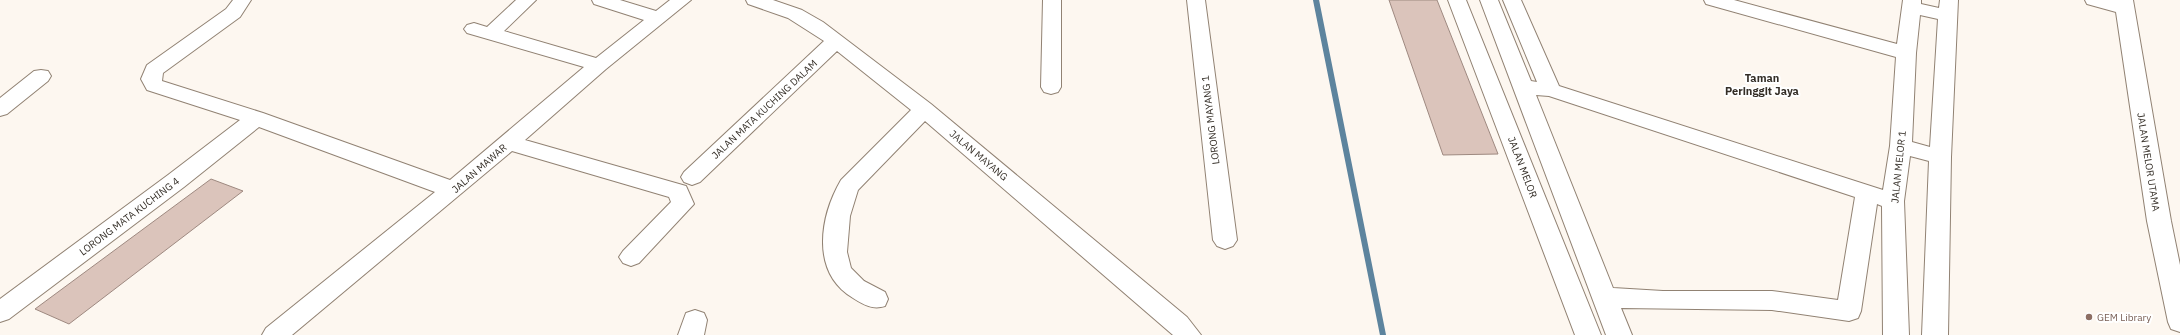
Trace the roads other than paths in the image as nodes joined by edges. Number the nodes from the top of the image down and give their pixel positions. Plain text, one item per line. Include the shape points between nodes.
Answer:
1 (242, 0) edge
2 (527, 0) edge
3 (601, 0) edge
4 (682, 0) edge
5 (755, 0) edge
6 (1052, 0) edge
7 (1196, 0) edge
8 (1457, 0) edge
9 (1489, 0) edge
10 (1512, 0) edge
11 (1713, 0) edge
12 (2094, 0) edge
13 (1911, 4) edge
14 (2124, 4) edge
15 (1948, 8) edge
16 (657, 18) junction
17 (836, 42) junction
18 (1906, 53) junction
19 (599, 65) junction
20 (41, 76) dead end
21 (1051, 87) dead end
22 (1522, 87) junction
23 (1551, 90) junction
24 (0, 109) edge
25 (924, 109) junction
26 (256, 118) junction
27 (508, 143) junction
28 (1901, 146) junction
29 (1940, 157) junction
30 (1523, 168) junction
31 (1554, 168) junction
32 (692, 177) dead end
33 (453, 190) junction
34 (1867, 193) junction
35 (1893, 201) junction
36 (1225, 240) dead end
37 (631, 257) dead end
38 (1604, 297) junction
39 (876, 299) dead end
40 (0, 312) edge
41 (2180, 322) edge
42 (275, 335) edge
43 (1188, 335) edge
44 (1588, 335) edge
45 (1619, 335) edge
46 (1896, 335) edge
47 (1935, 335) edge

1 - 26 street via 233,13 154,70 151,79 154,85
2 - 19 street via 482,32
3 - 16 street
4 - 16 street, JALAN MAWAR
5 - 17 street, JALAN MAYANG via 795,14
6 - 21 street
7 - 36 street, LORONG MAYANG 1
8 - 30 street, JALAN MELOR
9 - 22 street
10 - 23 street
11 - 18 street
12 - 14 street
13 - 15 street
13 - 18 street, JALAN MELOR 1
14 - 41 street, JALAN MELOR UTAMA via 2159,221
15 - 29 street
16 - 19 street, JALAN MAWAR
17 - 25 street, JALAN MAYANG
17 - 32 street, JALAN MATA KUCHING DALAM
18 - 28 street, JALAN MELOR 1
19 - 27 street, JALAN MAWAR
20 - 24 street
22 - 23 street
22 - 31 street
23 - 34 street
25 - 39 street via 849,186 841,200 836,221 835,246 840,270 854,287
25 - 43 street, JALAN MAYANG
26 - 33 street
26 - 40 street, LORONG MATA KUCHING 4
27 - 33 street, JALAN MAWAR
27 - 37 street via 678,192 683,204
28 - 29 street
28 - 35 street, JALAN MELOR 1
29 - 47 street
30 - 31 street
30 - 44 street, JALAN MELOR
31 - 38 street
33 - 42 street, JALAN MAWAR
34 - 35 street
34 - 38 street via 1849,311 1794,302 1761,300 1642,301
35 - 46 street, JALAN MELOR 1
38 - 45 street

